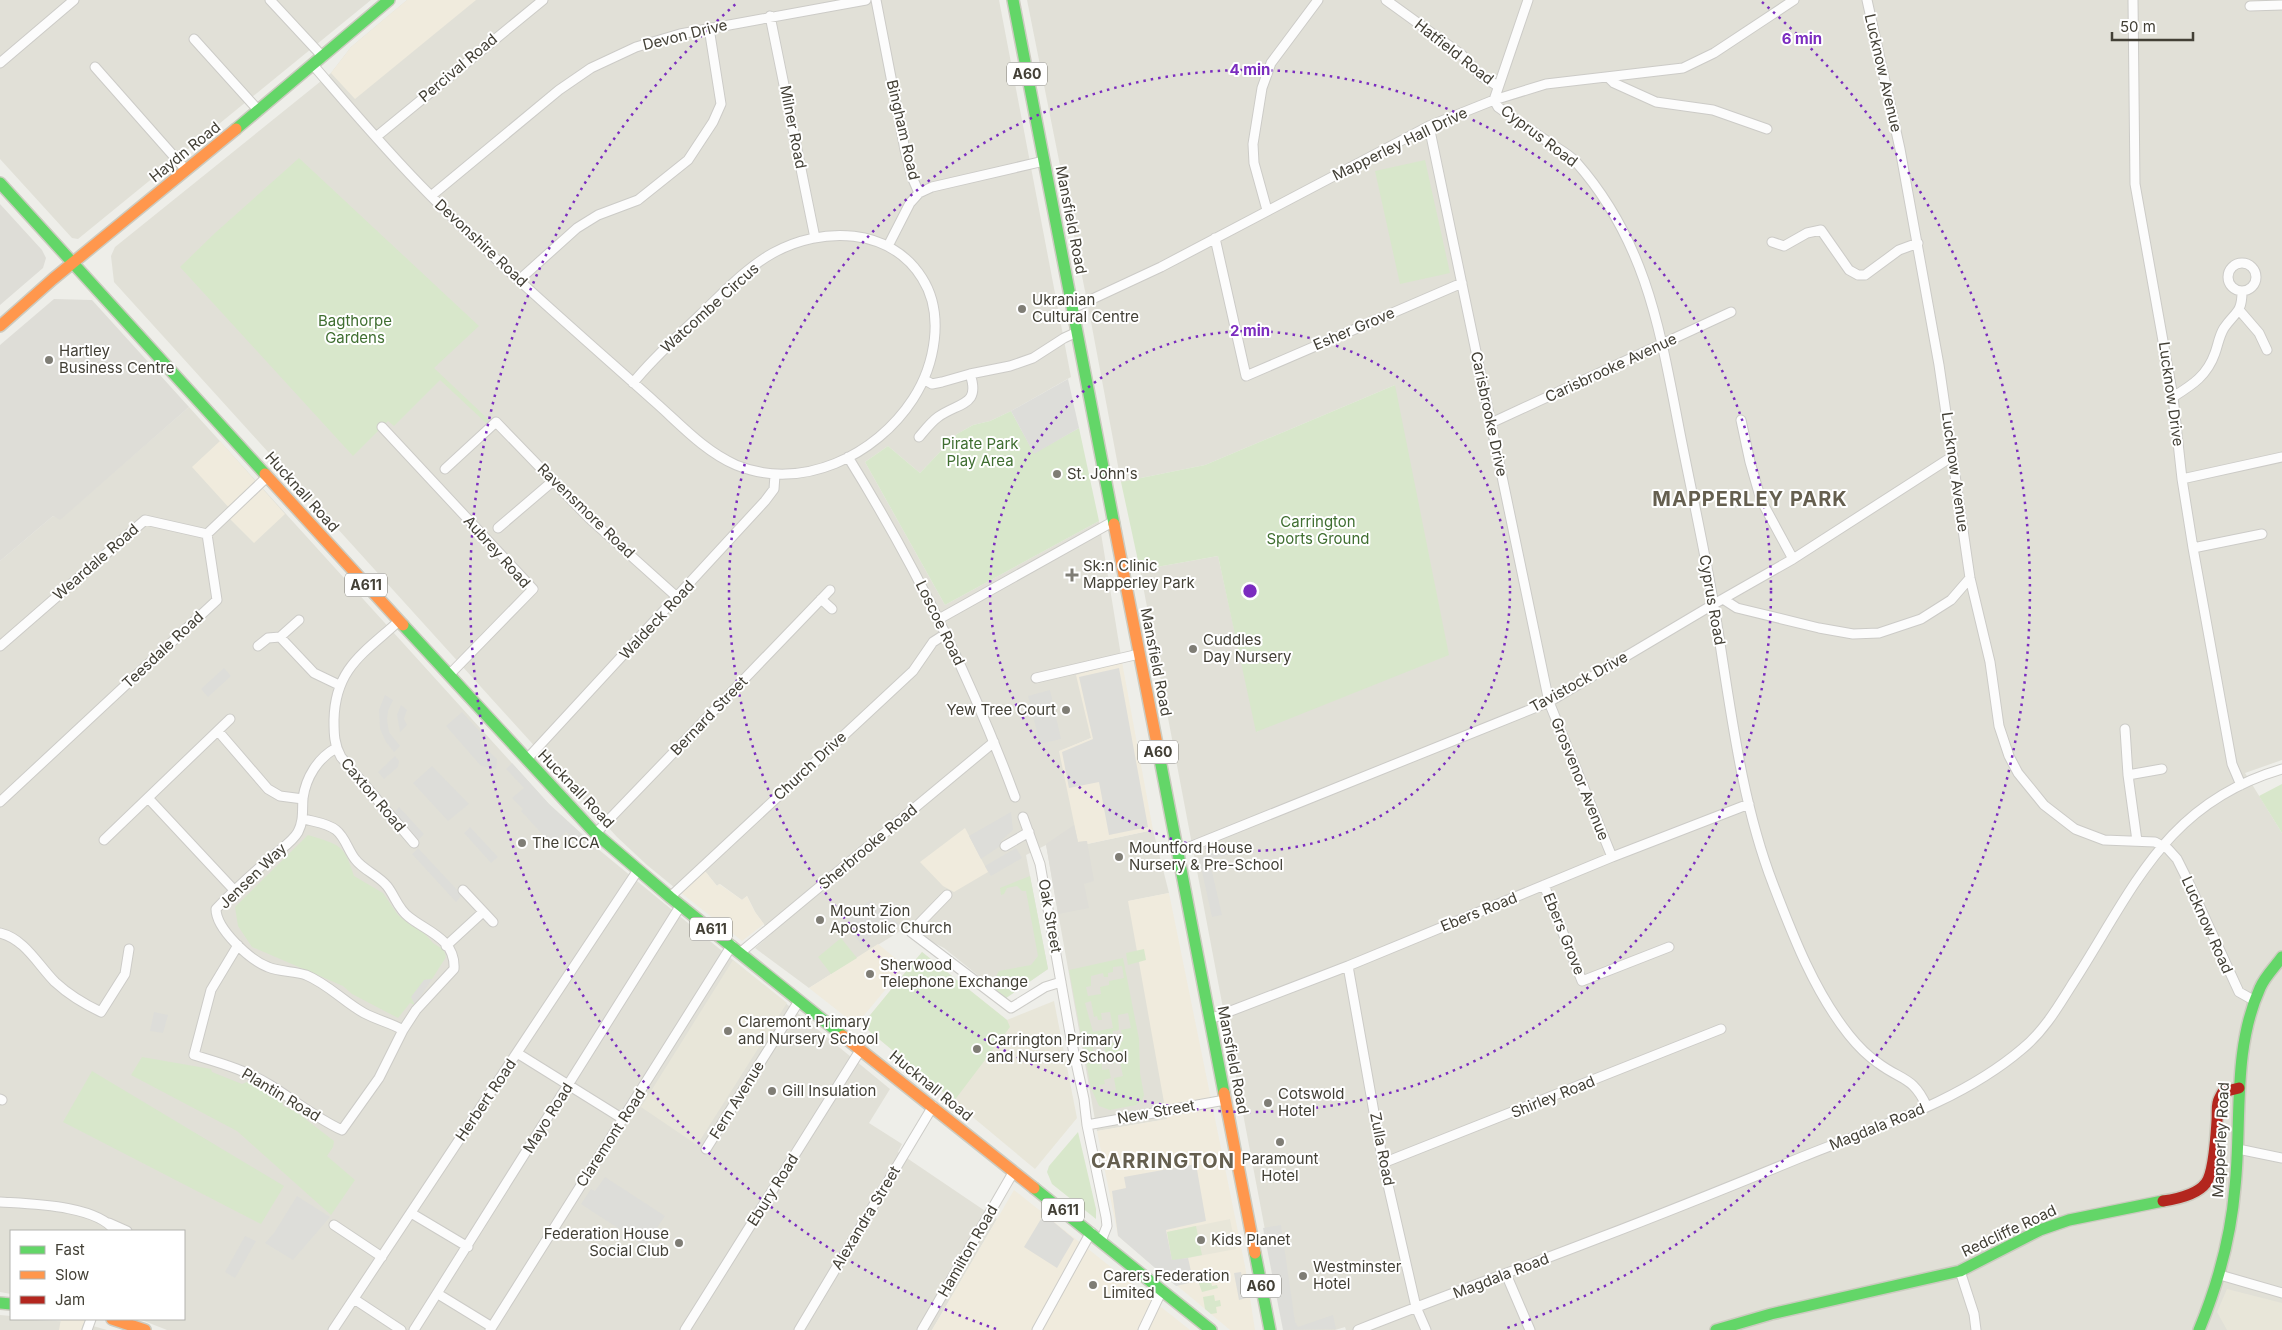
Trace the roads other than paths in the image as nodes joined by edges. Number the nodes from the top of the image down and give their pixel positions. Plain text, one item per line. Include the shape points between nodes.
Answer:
1 (74, 0) edge
2 (270, 0) edge
3 (389, 0) edge
4 (542, 0) edge
5 (866, 0) edge
6 (876, 0) edge
7 (1013, 0) edge
8 (1318, 0) edge
9 (1386, 0) edge
10 (1528, 0) edge
11 (1794, 0) edge
12 (1867, 0) edge
13 (2133, 0) edge
14 (2281, 3) edge
15 (2250, 6) dead end
16 (770, 16) junction
17 (709, 28) junction
18 (194, 39) dead end
19 (323, 57) junction
20 (0, 63) edge
21 (314, 65) junction
22 (95, 67) dead end
23 (1608, 77) junction
24 (1498, 86) junction
25 (1494, 100) junction
26 (259, 111) junction
27 (1430, 126) junction
28 (1767, 129) dead end
29 (376, 137) junction
30 (1044, 161) junction
31 (186, 170) junction
32 (0, 183) edge
33 (919, 193) junction
34 (431, 196) junction
35 (1267, 210) junction
36 (815, 238) junction
37 (1215, 238) junction
38 (1772, 242) dead end
39 (1918, 243) junction
40 (888, 246) junction
41 (73, 263) junction
42 (519, 280) junction
43 (1462, 283) junction
44 (2242, 292) dead end
45 (1073, 308) junction
46 (1731, 312) dead end
47 (2240, 312) junction
48 (0, 326) edge
49 (1077, 332) junction
50 (1662, 344) junction
51 (2267, 350) dead end
52 (970, 374) junction
53 (925, 380) junction
54 (632, 383) junction
55 (2173, 397) junction
56 (662, 408) joint
57 (1741, 420) dead end
58 (1491, 424) junction
59 (382, 427) dead end
60 (919, 437) dead end
61 (1953, 456) junction
62 (848, 457) junction
63 (2282, 457) edge
64 (445, 469) dead end
65 (775, 475) junction
66 (268, 476) junction
67 (2182, 479) junction
68 (553, 481) junction
69 (1114, 521) junction
70 (498, 528) dead end
71 (207, 534) junction
72 (2262, 534) dead end
73 (2193, 548) junction
74 (1792, 559) junction
75 (1970, 578) junction
76 (830, 590) dead end
77 (678, 598) junction
78 (821, 599) junction
79 (1723, 599) junction
80 (1714, 604) junction
81 (832, 609) dead end
82 (939, 619) junction
83 (299, 620) dead end
84 (399, 621) junction
85 (947, 633) junction
86 (280, 637) junction
87 (0, 646) edge
88 (258, 646) dead end
89 (1139, 654) junction
90 (450, 675) junction
91 (1036, 678) dead end
92 (339, 684) junction
93 (1549, 702) junction
94 (230, 719) dead end
95 (2125, 729) dead end
96 (218, 731) junction
97 (994, 742) junction
98 (336, 748) junction
99 (527, 759) junction
100 (2162, 769) dead end
101 (2282, 769) edge
102 (2128, 775) junction
103 (2241, 785) junction
104 (1015, 797) dead end
105 (149, 799) junction
106 (303, 799) junction
107 (1, 800) edge
108 (1749, 804) junction
109 (1023, 817) dead end
110 (304, 819) junction
111 (1028, 832) junction
112 (596, 833) junction
113 (104, 840) dead end
114 (2138, 841) junction
115 (414, 843) dead end
116 (2162, 845) junction
117 (1005, 846) dead end
118 (1177, 852) junction
119 (1612, 857) junction
120 (638, 870) junction
121 (1544, 885) junction
122 (234, 890) junction
123 (463, 890) dead end
124 (946, 895) dead end
125 (670, 897) junction
126 (681, 905) junction
127 (483, 912) junction
128 (493, 922) dead end
129 (0, 934) edge
130 (238, 945) junction
131 (446, 946) junction
132 (1669, 947) dead end
133 (129, 949) dead end
134 (737, 949) junction
135 (2282, 957) edge
136 (1348, 966) junction
137 (1062, 982) junction
138 (799, 1001) junction
139 (2255, 1001) junction
140 (1210, 1019) junction
141 (1722, 1028) dead end
142 (404, 1030) junction
143 (861, 1049) junction
144 (517, 1053) junction
145 (569, 1085) junction
146 (2239, 1088) junction
147 (1225, 1100) junction
148 (933, 1106) junction
149 (1926, 1107) junction
150 (623, 1119) junction
151 (1087, 1125) junction
152 (706, 1149) dead end
153 (2238, 1150) junction
154 (2282, 1158) edge
155 (1383, 1163) junction
156 (1014, 1171) junction
157 (0, 1202) edge
158 (411, 1212) junction
159 (109, 1222) junction
160 (334, 1225) dead end
161 (114, 1230) edge
162 (125, 1230) edge
163 (1091, 1232) junction
164 (1101, 1241) junction
165 (468, 1246) junction
166 (382, 1257) junction
167 (1960, 1271) junction
168 (1506, 1274) junction
169 (2220, 1275) junction
170 (1162, 1290) junction
171 (2282, 1293) edge
172 (438, 1294) junction
173 (354, 1299) junction
174 (1416, 1308) junction
175 (115, 1320) edge
176 (491, 1329) edge
177 (145, 1330) edge
178 (333, 1330) edge
179 (401, 1330) edge
180 (414, 1330) edge
181 (685, 1330) edge
182 (799, 1330) edge
183 (922, 1330) edge
184 (1037, 1330) edge
185 (1142, 1330) edge
186 (1211, 1330) edge
187 (1270, 1330) edge
188 (1358, 1330) edge
189 (1426, 1330) edge
190 (1530, 1330) edge
191 (1717, 1330) edge
192 (1976, 1330) edge
193 (2199, 1330) edge

1 - 20 street
2 - 19 street
3 - 19 main road, Haydn Road
4 - 29 street, Percival Road
5 - 16 street, Devon Drive
6 - 33 street, Bingham Road via 905,150
7 - 30 main road, Mansfield Road / A60
8 - 35 street via 1271,63 1262,88 1253,144 1254,163
9 - 24 street, Hatfield Road via 1462,55 1481,76
10 - 24 street
11 - 23 street, Mapperley Hall Drive via 1714,53 1683,68
12 - 39 street, Lucknow Avenue
13 - 55 street, Lucknow Drive via 2134,184
14 - 15 street
16 - 17 street, Devon Drive
16 - 36 street, Milner Road
17 - 34 street, Devon Drive via 654,41 591,68 559,90
17 - 42 street via 721,104 688,160 638,200 598,215 577,228
18 - 26 street
19 - 21 main road, Haydn Road
21 - 26 main road, Haydn Road
21 - 29 street, Devonshire Road
22 - 31 street
23 - 25 street, Mapperley Hall Drive via 1546,84
23 - 28 street via 1614,83 1656,102 1713,110
24 - 25 street
25 - 27 street, Mapperley Hall Drive
25 - 50 street, Cyprus Road via 1498,107 1574,159 1592,181 1629,242 1644,276
26 - 31 main road, Haydn Road
27 - 35 street, Mapperley Hall Drive
27 - 43 street, Carisbrooke Drive
29 - 34 street, Devonshire Road
30 - 33 street, Bingham Road via 932,187
30 - 45 main road, Mansfield Road / A60
31 - 41 main road, Haydn Road
32 - 41 main road, Hucknall Road / A611
33 - 40 street via 910,203
34 - 42 street, Devonshire Road
35 - 37 street, Mapperley Hall Drive
36 - 40 street, Watcombe Circus via 852,235
36 - 54 street, Watcombe Circus via 774,253 752,268
37 - 43 street, Esher Grove via 1246,376
37 - 45 street, Mapperley Hall Drive
38 - 39 street via 1784,246 1821,230 1849,270 1858,276 1865,275 1899,250
39 - 61 street, Lucknow Avenue
40 - 53 street, Watcombe Circus via 911,263 924,279 931,296 935,336
41 - 48 main road, Haydn Road
41 - 66 main road, Hucknall Road / A611
42 - 54 street, Devonshire Road
43 - 58 street, Carisbrooke Drive
44 - 47 street
45 - 49 main road, Mansfield Road / A60
46 - 50 street, Carisbrooke Avenue
47 - 51 street via 2259,333
47 - 55 street via 2224,328 2209,368 2201,379
49 - 52 street via 1033,358
49 - 69 main road, Mansfield Road / A60
50 - 58 street, Carisbrooke Avenue
50 - 80 street, Cyprus Road
52 - 53 street via 932,384
52 - 60 street via 974,394 969,400 937,414
53 - 62 street, Watcombe Circus via 907,409 882,435
54 - 56 street, Devonshire Road
55 - 67 street, Lucknow Drive
56 - 65 street, Watcombe Circus via 718,455 736,465
57 - 74 street via 1761,500
58 - 93 street, Carisbrooke Drive
59 - 90 street, Aubrey Road via 533,590
61 - 74 street, Tavistock Drive
61 - 75 street, Lucknow Avenue
62 - 65 street, Watcombe Circus via 823,469
62 - 82 street, Loscoe Road via 890,524
63 - 67 street
64 - 68 street, Ravensmore Road via 496,422
65 - 77 street, Waldeck Road via 774,489 765,501
66 - 71 street
66 - 84 main road, Hucknall Road / A611
67 - 73 street, Lucknow Drive
68 - 70 street
68 - 77 street, Ravensmore Road
69 - 82 street
69 - 89 main road, Mansfield Road / A60
71 - 87 street, Weardale Road via 145,520
71 - 107 street, Teesdale Road via 217,600
72 - 73 street
73 - 103 street, Lucknow Drive via 2232,764
74 - 79 street, Tavistock Drive
75 - 79 street via 1943,605 1921,618 1878,633 1853,634 1819,628 1737,608
75 - 114 street, Lucknow Avenue via 1990,662 1999,726 2018,773 2044,805 2075,829 2104,840
76 - 78 street, Bernard Street
77 - 99 street, Waldeck Road
78 - 81 street
78 - 112 street, Bernard Street
79 - 80 street, Tavistock Drive
80 - 93 street, Tavistock Drive
80 - 108 street, Cyprus Road
82 - 85 street, Loscoe Road
83 - 86 street
84 - 90 main road, Hucknall Road / A611
84 - 92 street, Caxton Road via 349,667
85 - 97 street, Loscoe Road
85 - 125 street, Church Drive via 933,642 913,671
86 - 88 street via 268,638
86 - 92 street via 314,672
89 - 91 street
89 - 118 main road, Mansfield Road / A60
90 - 99 main road, Hucknall Road / A611
92 - 98 street, Caxton Road via 334,713
93 - 118 street, Tavistock Drive
93 - 119 street, Grosvenor Avenue
94 - 96 street
95 - 102 street
96 - 105 street
96 - 106 street via 268,789 280,796
97 - 104 street, Loscoe Road
97 - 134 street, Sherbrooke Road
98 - 106 street via 318,762 307,782
98 - 115 street, Caxton Road
99 - 112 main road, Hucknall Road / A611
100 - 102 street
101 - 103 street, Magdala Road
102 - 114 street
103 - 116 street, Magdala Road via 2208,804
105 - 113 street
105 - 122 street
106 - 110 street
108 - 119 street, Ebers Road
108 - 149 street, Cyprus Road via 1772,882 1828,1005 1850,1037 1877,1063 1919,1090
109 - 111 street
110 - 122 street, Jensen Way via 297,834
110 - 131 street via 338,831 354,858 385,885 399,908 441,938
111 - 117 street
111 - 137 street, Oak Street via 1036,850
112 - 120 main road, Hucknall Road / A611
114 - 116 street, Lucknow Avenue
116 - 139 street, Lucknow Road via 2180,865 2239,992
116 - 149 street, Magdala Road via 2039,1034 1998,1068
118 - 140 main road, Mansfield Road / A60
119 - 121 street, Ebers Road
120 - 125 main road, Hucknall Road / A611
120 - 144 street, Herbert Road
121 - 132 street, Ebers Grove via 1582,981
121 - 136 street, Ebers Road
122 - 130 street, Jensen Way via 216,909 216,916
123 - 127 street
124 - 137 street via 911,932 1012,1008 1045,987
125 - 126 main road, Hucknall Road / A611
126 - 134 main road, Hucknall Road / A611
126 - 145 street, Mayo Road
127 - 128 street
127 - 131 street
129 - 133 street via 20,943 55,982 100,1012 125,974
130 - 142 street, Jensen Way via 268,967 306,975 366,1014
130 - 142 street, Plantin Road via 211,990 194,1055 261,1080 342,1130 380,1078
131 - 142 street via 455,961 454,968 416,1010
134 - 138 main road, Hucknall Road / A611
134 - 150 street, Claremont Road
135 - 139 main road, Mapperley Road via 2261,986
136 - 140 street, Ebers Road
136 - 155 street, Zulla Road
137 - 151 street, Oak Street
138 - 143 main road, Hucknall Road / A611
138 - 152 street, Fern Avenue
139 - 146 main road, Mapperley Road via 2244,1042
140 - 147 main road, Mansfield Road / A60
141 - 155 street, Shirley Road
143 - 148 main road, Hucknall Road / A611
143 - 181 street, Ebury Road
144 - 145 street
144 - 158 street, Herbert Road
145 - 150 street
145 - 165 street, Mayo Road
146 - 153 main road, Mapperley Road
146 - 167 main road, Redcliffe Road via 2223,1092 2216,1103 2211,1171 2206,1183 2196,1191 2175,1199 2069,1220 2040,1230
147 - 151 street, New Street
147 - 187 main road, Mansfield Road / A60
148 - 156 main road, Hucknall Road / A611
148 - 182 street, Alexandra Street
149 - 168 street, Magdala Road
150 - 176 street, Claremont Road
151 - 164 street, Oak Street via 1106,1217 1107,1226
153 - 154 street
153 - 169 main road, Mapperley Road via 2234,1201
155 - 174 street, Zulla Road
156 - 163 main road, Hucknall Road / A611
156 - 183 street, Hamilton Road
157 - 159 street via 53,1206
158 - 165 street
158 - 166 street, Herbert Road
159 - 161 street
159 - 162 street
160 - 166 street
163 - 164 main road, Hucknall Road / A611
163 - 184 street
164 - 170 main road, Hucknall Road / A611
165 - 172 street, Mayo Road
166 - 173 street, Herbert Road
167 - 191 main road, Redcliffe Road via 1771,1314
167 - 192 street
168 - 174 street, Magdala Road
168 - 190 street
169 - 171 street
169 - 193 main road, Mapperley Road
170 - 185 street
170 - 186 main road, Hucknall Road / A611
172 - 176 street
172 - 180 street, Mayo Road
173 - 178 street, Herbert Road
173 - 179 street
174 - 188 street, Magdala Road
174 - 189 street, Zulla Road
175 - 177 main road

